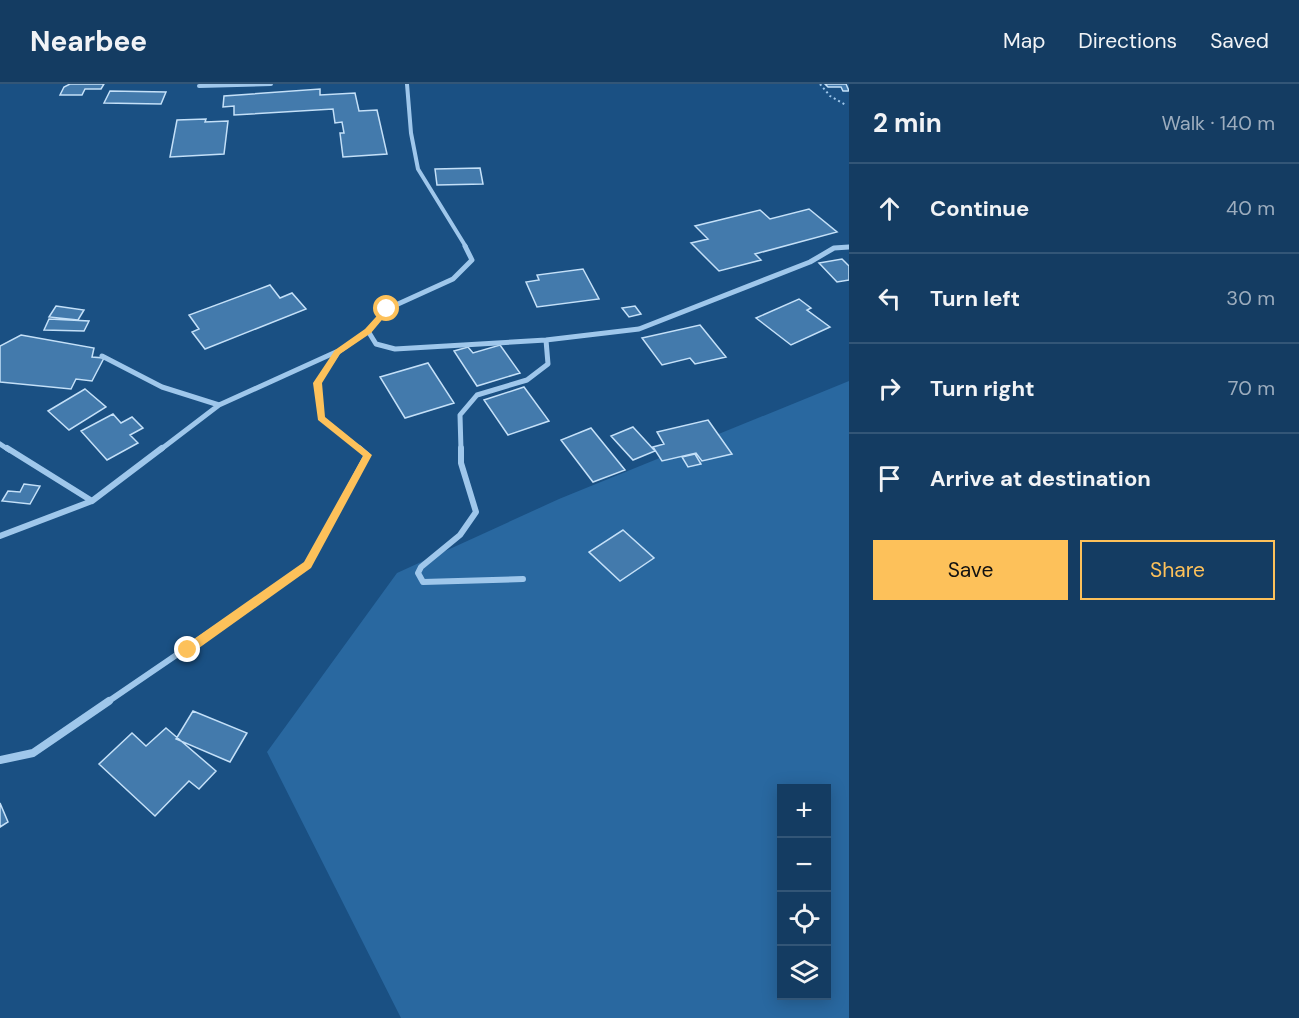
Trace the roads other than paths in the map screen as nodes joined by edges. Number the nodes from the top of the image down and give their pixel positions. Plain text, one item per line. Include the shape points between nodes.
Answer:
1 (271, 84) edge
2 (407, 84) edge
3 (199, 86) dead end
4 (849, 247) edge
5 (368, 331) junction
6 (546, 340) junction
7 (338, 352) junction
8 (102, 356) dead end
9 (219, 405) junction
10 (0, 444) edge
11 (92, 501) junction
12 (0, 536) edge
13 (524, 579) dead end
14 (0, 760) edge

1 - 3 street
2 - 5 street via 415,158 423,181 464,239 472,260 453,279 387,309
4 - 6 street via 834,248 810,262 639,329
5 - 6 street via 376,344 395,349
5 - 7 street
6 - 13 street via 548,364 527,380 477,395 460,415 461,463 476,512 460,535 418,573 423,582
7 - 9 street
7 - 14 street via 317,383 321,418 368,455 308,565 33,753
8 - 9 street via 162,387
9 - 11 street
10 - 11 street
11 - 12 street

